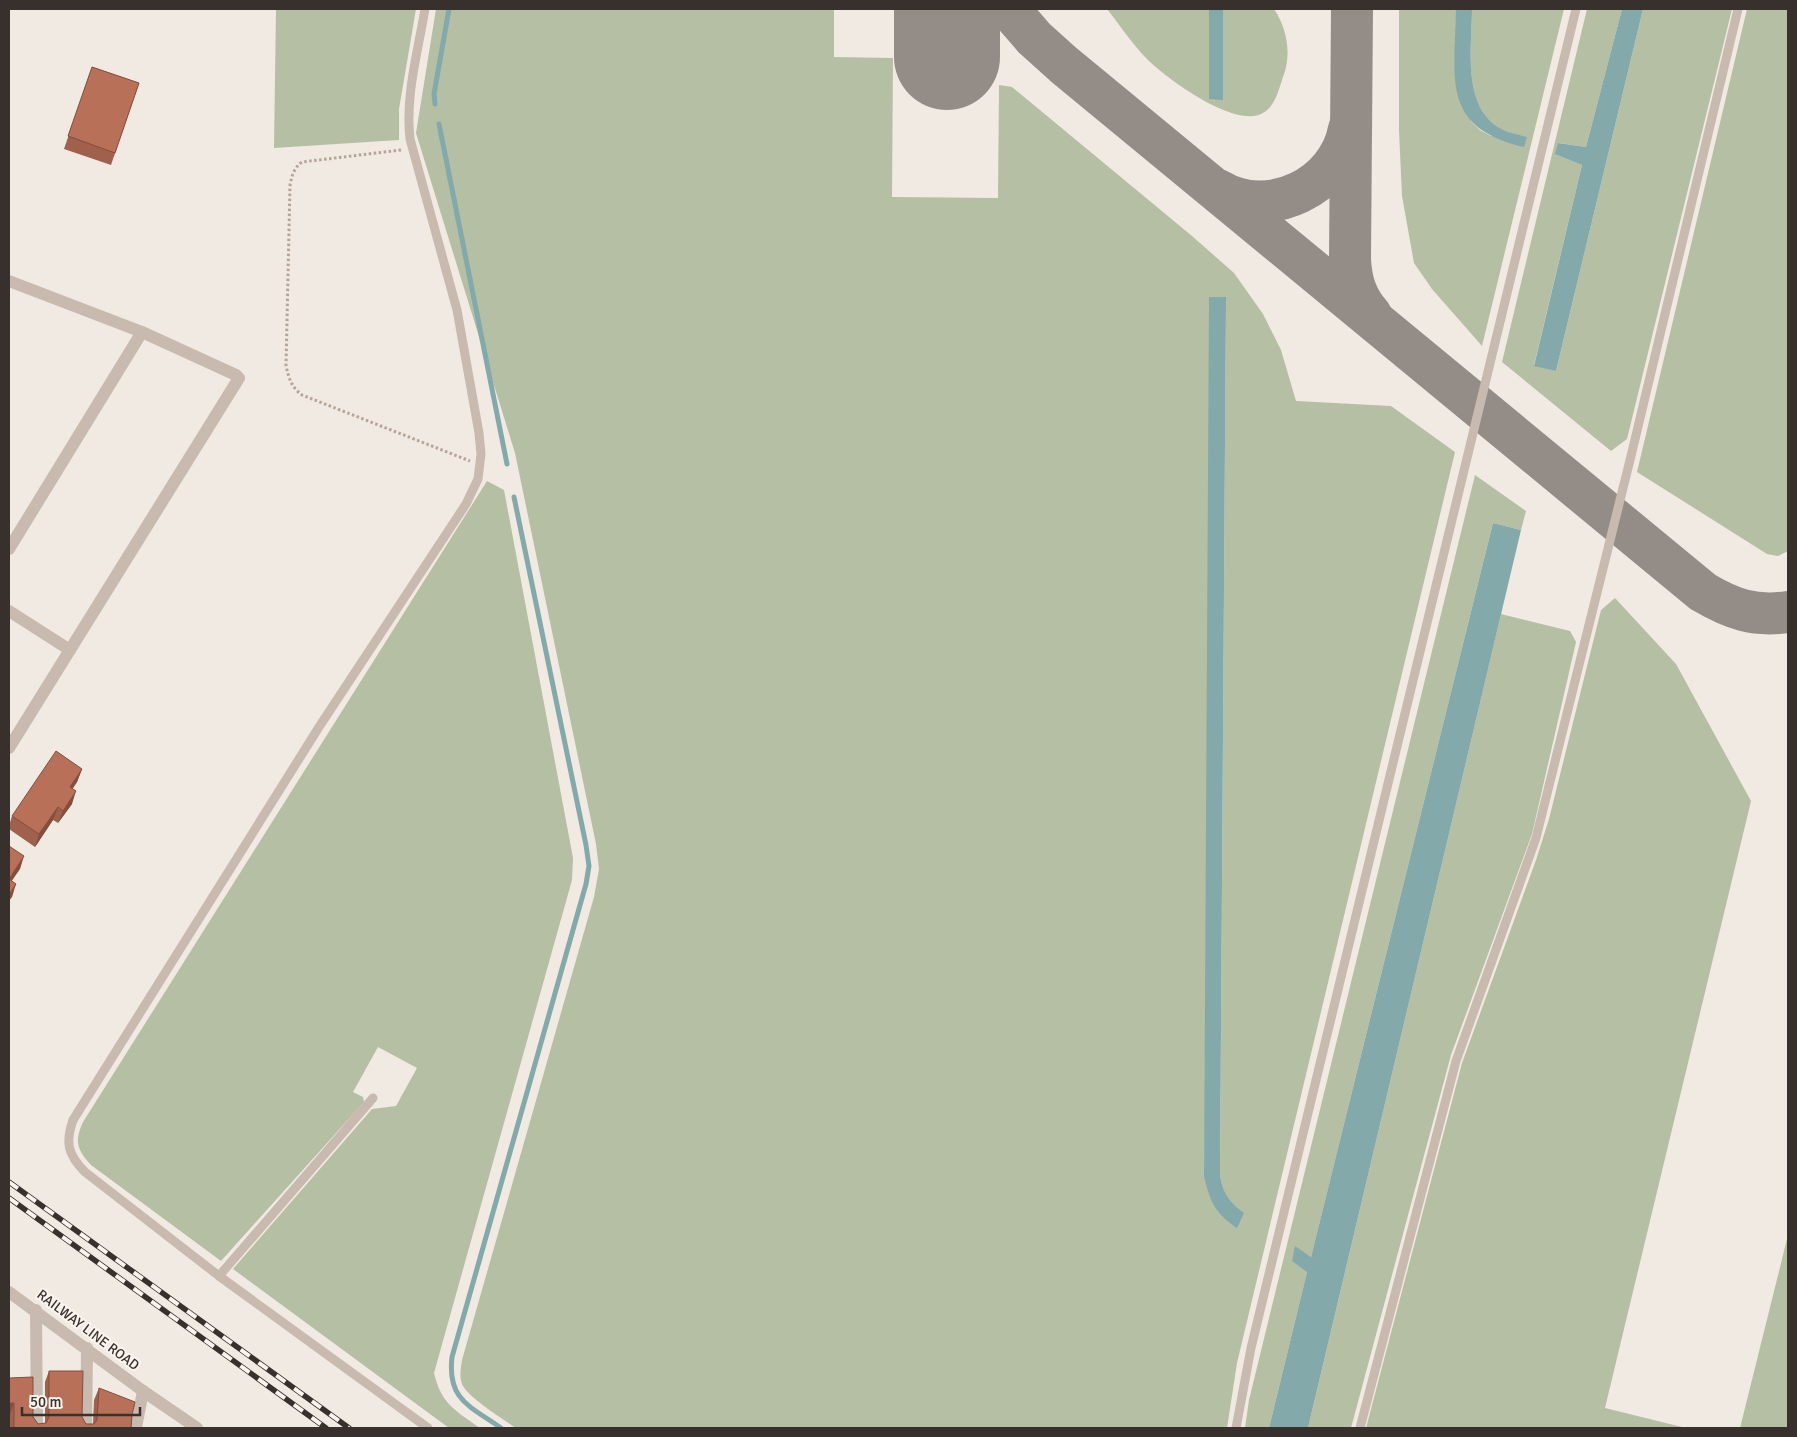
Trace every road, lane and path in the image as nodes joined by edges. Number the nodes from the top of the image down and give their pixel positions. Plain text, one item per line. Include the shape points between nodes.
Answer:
1 (425, 9) edge
2 (1576, 9) edge
3 (1738, 9) edge
4 (412, 148) junction
5 (9, 281) edge
6 (142, 332) junction
7 (480, 464) junction
8 (9, 549) edge
9 (9, 611) edge
10 (70, 650) junction
11 (9, 748) edge
12 (373, 1098) dead end
13 (219, 1276) junction
14 (9, 1292) edge
15 (36, 1310) junction
16 (86, 1348) junction
17 (143, 1391) junction
18 (36, 1428) edge
19 (86, 1428) edge
20 (136, 1428) edge
21 (197, 1428) edge
22 (428, 1428) edge
23 (1236, 1428) edge
24 (1360, 1428) edge

1 - 4 lane via 409,107
2 - 23 lane via 1251,1348
3 - 24 lane via 1536,838 1456,1060
4 - 7 lane via 457,310 480,433
4 - 7 path via 312,160 296,166 290,185 286,366 289,380 302,395
5 - 6 street
6 - 8 street
6 - 10 street via 238,378
7 - 13 lane via 478,479 466,504 318,727 79,1112 68,1135 75,1162 85,1172
9 - 10 street
10 - 11 street
12 - 13 lane
13 - 22 lane
14 - 15 street, RAILWAY LINE ROAD
15 - 16 street, RAILWAY LINE ROAD
15 - 18 street
16 - 17 street, RAILWAY LINE ROAD
16 - 19 street
17 - 20 street
17 - 21 street, RAILWAY LINE ROAD

